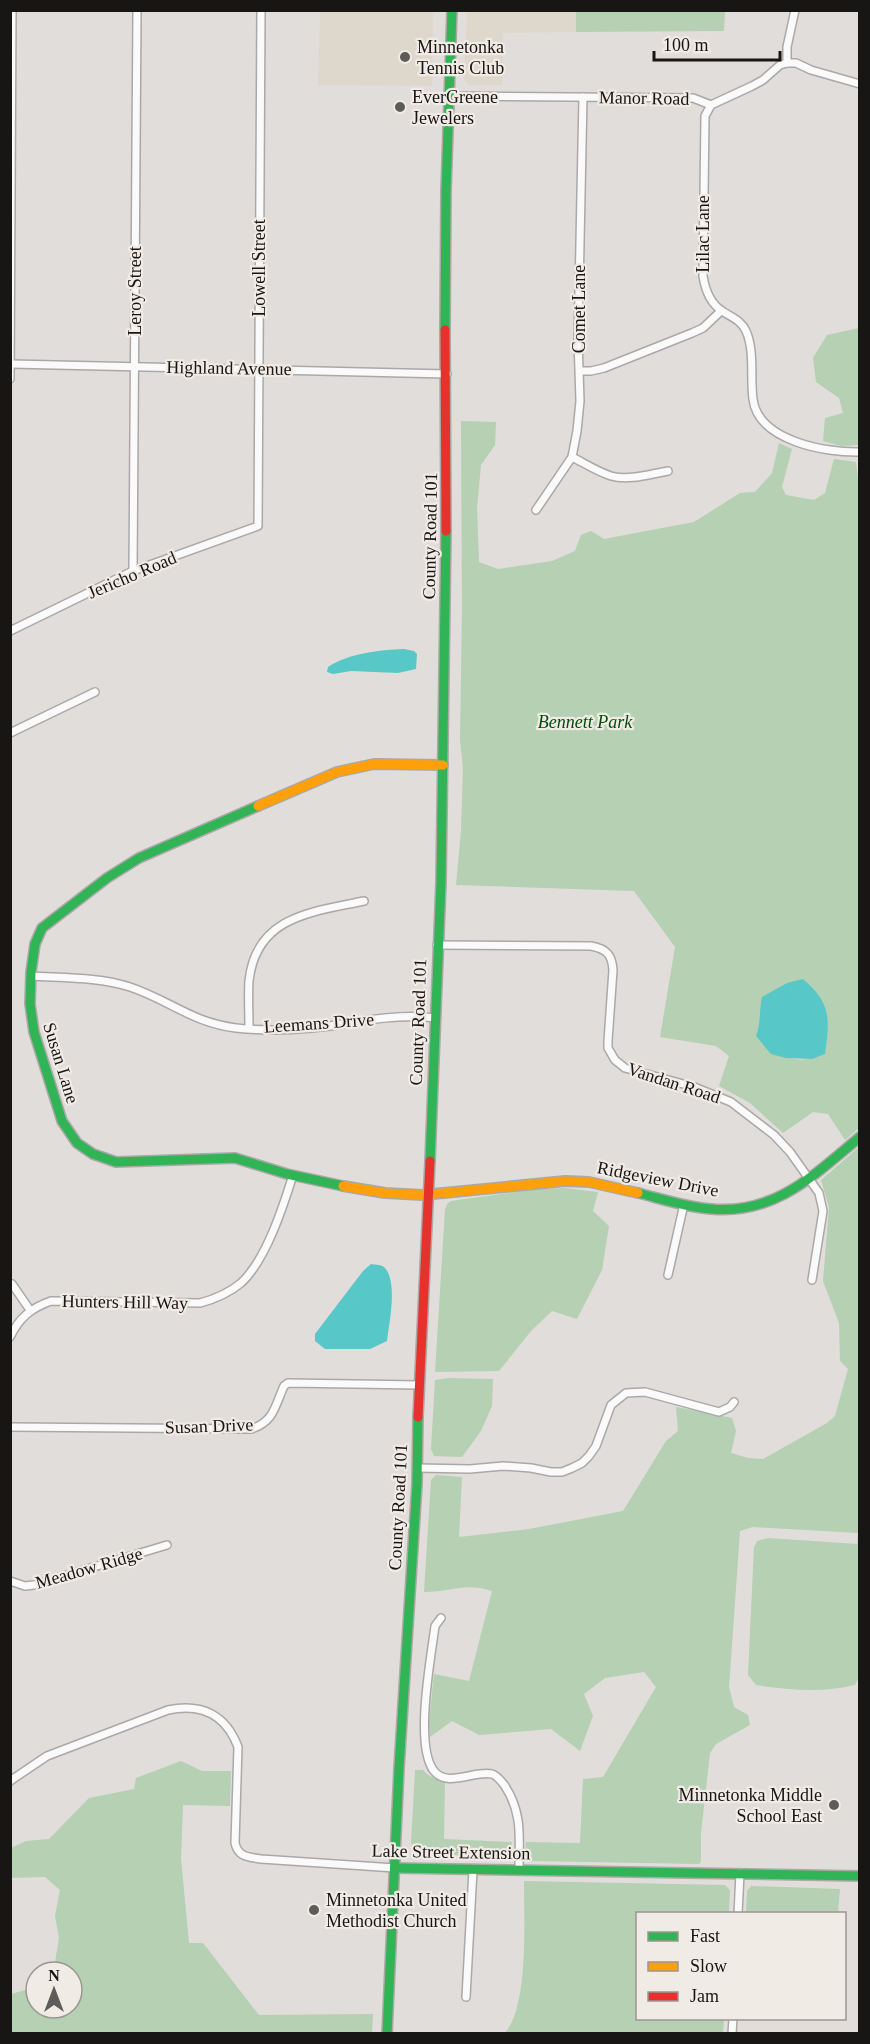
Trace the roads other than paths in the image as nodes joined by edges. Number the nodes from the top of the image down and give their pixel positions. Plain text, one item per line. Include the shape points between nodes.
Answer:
1 (12, 10) edge
2 (137, 10) edge
3 (261, 10) edge
4 (452, 10) edge
5 (795, 10) edge
6 (787, 63) junction
7 (860, 84) edge
8 (449, 96) junction
9 (583, 97) junction
10 (711, 105) junction
11 (721, 311) junction
12 (11, 364) edge
13 (134, 366) junction
14 (259, 368) junction
15 (580, 371) junction
16 (447, 374) junction
17 (10, 379) edge
18 (860, 452) edge
19 (572, 457) junction
20 (668, 471) dead end
21 (536, 510) dead end
22 (258, 526) joint
23 (133, 571) junction
24 (10, 631) edge
25 (94, 692) dead end
26 (10, 733) edge
27 (443, 765) junction
28 (364, 901) dead end
29 (437, 945) junction
30 (31, 976) junction
31 (436, 1018) junction
32 (249, 1028) junction
33 (860, 1137) edge
34 (293, 1175) junction
35 (809, 1178) junction
36 (428, 1194) junction
37 (684, 1204) junction
38 (668, 1275) dead end
39 (812, 1280) dead end
40 (12, 1284) edge
41 (30, 1310) junction
42 (10, 1337) edge
43 (420, 1385) junction
44 (734, 1402) dead end
45 (10, 1426) edge
46 (417, 1468) junction
47 (167, 1545) dead end
48 (10, 1581) edge
49 (441, 1618) dead end
50 (10, 1781) edge
51 (395, 1868) junction
52 (473, 1870) junction
53 (519, 1870) junction
54 (741, 1873) junction
55 (860, 1876) edge
56 (738, 1912) edge
57 (466, 1997) dead end
58 (387, 2034) edge

1 - 12 street
2 - 13 street, Leroy Street
3 - 14 street, Lowell Street
4 - 8 main road, County Road 101
5 - 6 street
6 - 7 street
6 - 10 street, Manor Road via 758,83
8 - 9 street, Manor Road
8 - 16 main road, County Road 101
9 - 10 street, Manor Road via 693,98
9 - 15 street, Comet Lane
10 - 11 street, Lilac Lane via 705,116 702,276 707,293
11 - 15 street via 692,333 604,368
11 - 18 street via 739,321 749,337 754,407 764,423 808,446
12 - 13 street, Highland Avenue
12 - 17 street
13 - 14 street, Highland Avenue
13 - 23 street, Leroy Street
14 - 16 street, Highland Avenue
14 - 22 street, Lowell Street
15 - 19 street, Comet Lane via 578,431
16 - 27 main road, County Road 101
19 - 20 street via 611,476
19 - 21 street, Comet Lane
22 - 23 street, Jericho Road
23 - 24 street, Jericho Road
25 - 26 street
27 - 29 main road, County Road 101
27 - 30 main road, Susan Lane via 374,764 337,772 139,858 42,928 36,938
28 - 32 street via 294,917 267,937 252,965
29 - 31 main road, County Road 101
29 - 35 street, Vandan Road via 604,949 613,970 608,1048 615,1060 625,1068 731,1102 774,1135
30 - 32 street, Leemans Drive via 115,983 204,1022
30 - 34 main road, Susan Lane via 34,1039 65,1127 87,1151 116,1162 234,1158
31 - 32 street, Leemans Drive
31 - 36 main road, County Road 101
33 - 35 main road, Ridgeview Drive
34 - 36 main road, Susan Lane via 375,1191
34 - 41 street, Hunters Hill Way via 279,1218 252,1269 242,1282 222,1295 200,1303 66,1299
35 - 37 main road, Ridgeview Drive via 774,1200 747,1208
35 - 39 street, Vandan Road via 819,1192 823,1211
36 - 37 main road, Ridgeview Drive via 557,1180 622,1187
36 - 43 main road, County Road 101
37 - 38 street
40 - 41 street
41 - 42 street
43 - 45 street, Susan Drive via 288,1383 269,1419 251,1429
43 - 46 main road, County Road 101
44 - 46 street via 718,1412 645,1392 626,1393 611,1405 590,1456 562,1472 503,1466
46 - 51 main road, County Road 101
47 - 48 street, Meadow Ridge via 34,1585
49 - 53 street via 435,1626 424,1724 432,1770 442,1777 493,1774 500,1779 512,1797 519,1821
50 - 51 street, Lake Street Extension via 47,1756 168,1710 205,1711 221,1720 234,1735 238,1755 235,1843 240,1854 271,1860
51 - 52 main road, Lake Street Extension
51 - 58 main road, County Road 101
52 - 53 main road, Lake Street Extension
52 - 57 street
53 - 54 main road, Lake Street Extension
54 - 55 main road, Lake Street Extension
54 - 56 street

